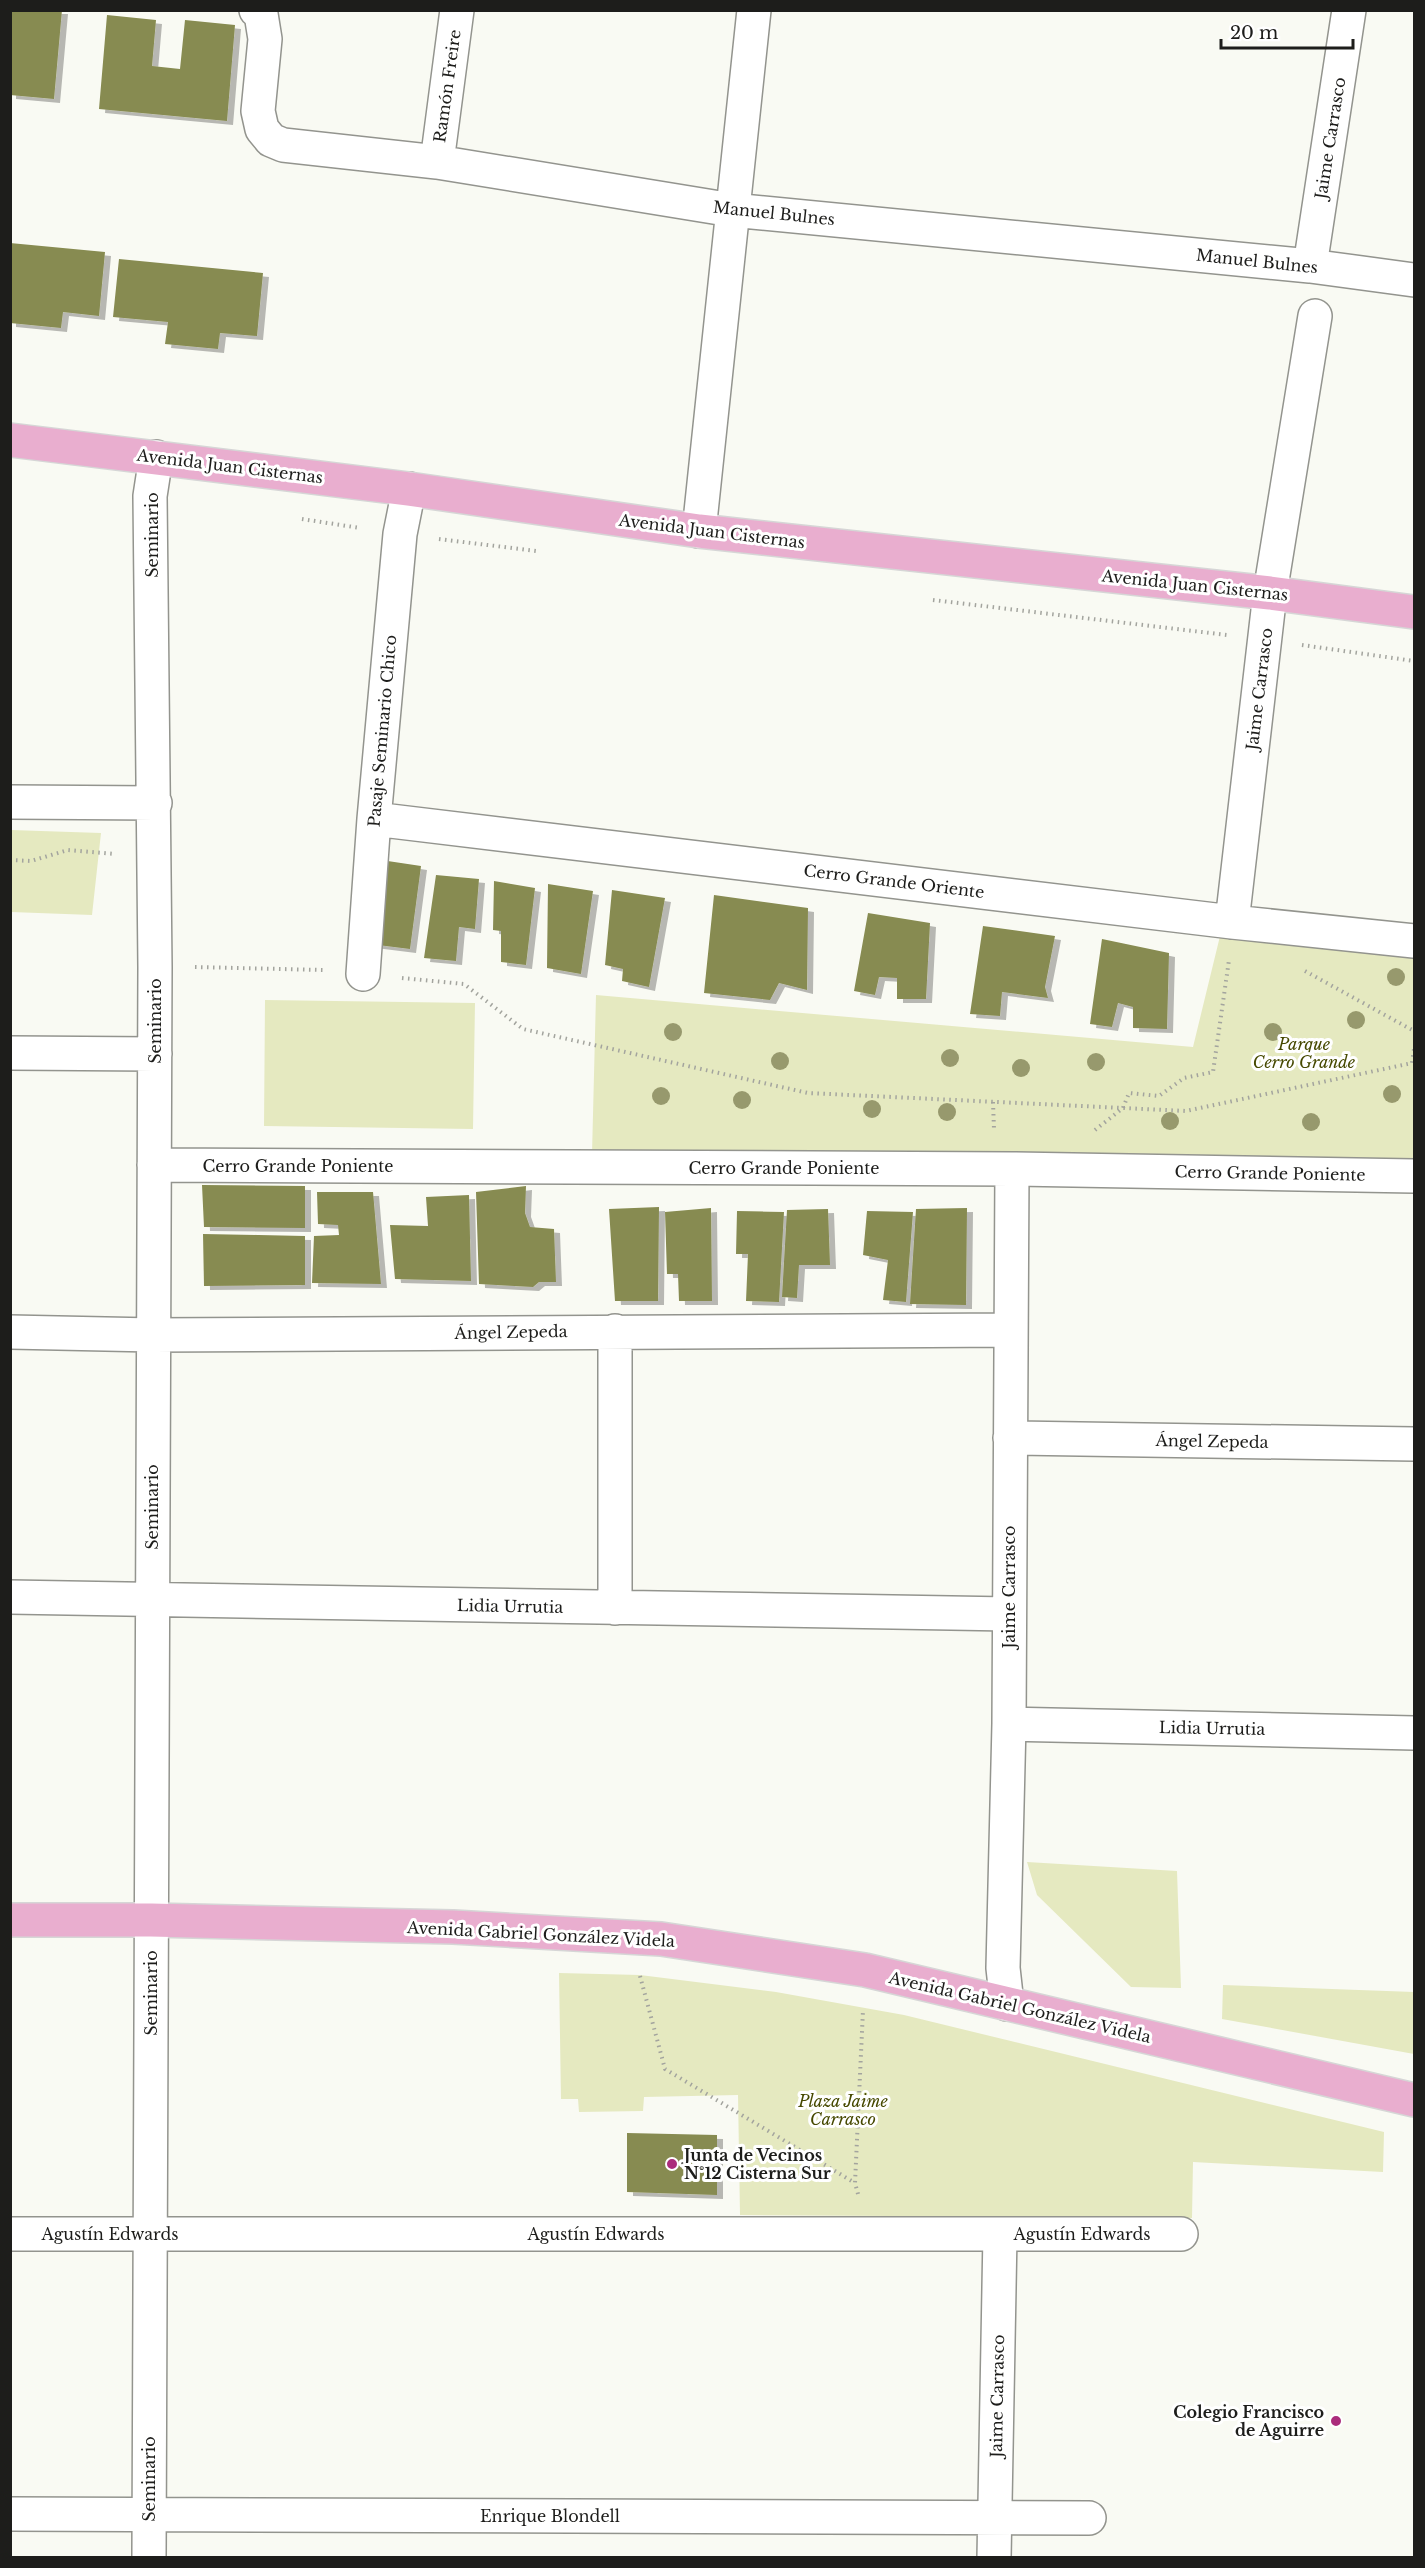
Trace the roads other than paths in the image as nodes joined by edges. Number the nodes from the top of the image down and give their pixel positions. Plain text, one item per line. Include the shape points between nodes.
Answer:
1 (256, 10) edge
2 (457, 10) edge
3 (754, 10) edge
4 (1349, 10) edge
5 (436, 162) junction
6 (732, 210) junction
7 (1310, 266) junction
8 (1414, 280) edge
9 (1315, 316) dead end
10 (10, 440) edge
11 (156, 457) junction
12 (409, 489) junction
13 (699, 531) junction
14 (1270, 593) junction
15 (1414, 612) edge
16 (10, 802) edge
17 (155, 803) junction
18 (374, 819) junction
19 (1232, 922) junction
20 (1414, 941) edge
21 (363, 974) dead end
22 (10, 1053) edge
23 (154, 1054) junction
24 (154, 1165) junction
25 (1012, 1169) junction
26 (1414, 1176) edge
27 (1011, 1330) junction
28 (615, 1331) junction
29 (10, 1332) edge
30 (153, 1335) junction
31 (1010, 1438) junction
32 (1414, 1444) edge
33 (10, 1597) edge
34 (152, 1598) junction
35 (615, 1608) junction
36 (1009, 1614) junction
37 (1009, 1724) junction
38 (1414, 1732) edge
39 (10, 1920) edge
40 (151, 1920) junction
41 (1007, 2004) junction
42 (1414, 2100) edge
43 (10, 2234) edge
44 (150, 2234) junction
45 (1000, 2234) junction
46 (1181, 2234) dead end
47 (10, 2514) edge
48 (149, 2514) junction
49 (995, 2518) junction
50 (1089, 2518) dead end
51 (149, 2558) edge
52 (994, 2558) edge

1 - 5 street, Manuel Bulnes via 261,14 265,39 258,111 262,129 271,140 283,145
2 - 5 street, Ramón Freire
3 - 6 street
4 - 7 street, Jaime Carrasco
5 - 6 street, Manuel Bulnes
6 - 7 street, Manuel Bulnes
6 - 13 street
7 - 8 street, Manuel Bulnes
9 - 14 street, Jaime Carrasco
10 - 11 main road, Avenida Juan Cisternas
11 - 12 main road, Avenida Juan Cisternas
11 - 17 street, Seminario via 150,496
12 - 13 main road, Avenida Juan Cisternas
12 - 18 street, Pasaje Seminario Chico via 400,534
13 - 14 main road, Avenida Juan Cisternas
14 - 15 main road, Avenida Juan Cisternas
14 - 19 street, Jaime Carrasco
16 - 17 street
17 - 23 street, Seminario
18 - 19 street, Cerro Grande Oriente
18 - 21 street, Pasaje Seminario Chico
19 - 20 street, Cerro Grande Oriente
22 - 23 street
23 - 24 street, Seminario
24 - 25 street, Cerro Grande Poniente
24 - 30 street, Seminario
25 - 26 street, Cerro Grande Poniente
25 - 27 street, Jaime Carrasco
27 - 28 street, Ángel Zepeda
27 - 31 street, Jaime Carrasco
28 - 30 street, Ángel Zepeda
28 - 35 street
29 - 30 street, Ángel Zepeda
30 - 34 street, Seminario
31 - 32 street, Ángel Zepeda
31 - 36 street, Jaime Carrasco
33 - 34 street, Lidia Urrutia
34 - 35 street, Lidia Urrutia
34 - 40 street, Seminario
35 - 36 street, Lidia Urrutia
36 - 37 street, Jaime Carrasco
37 - 38 street, Lidia Urrutia
37 - 41 street, Jaime Carrasco via 1004,1968
39 - 40 main road, Avenida Gabriel González Videla
40 - 41 main road, Avenida Gabriel González Videla via 453,1927 661,1939 865,1970
40 - 44 street, Seminario
41 - 42 main road, Avenida Gabriel González Videla
43 - 44 street, Agustín Edwards
44 - 45 street, Agustín Edwards
44 - 48 street, Seminario
45 - 46 street, Agustín Edwards
45 - 49 street, Jaime Carrasco
47 - 48 street, Enrique Blondell
48 - 49 street, Enrique Blondell
48 - 51 street, Seminario
49 - 50 street, Enrique Blondell
49 - 52 street, Jaime Carrasco

